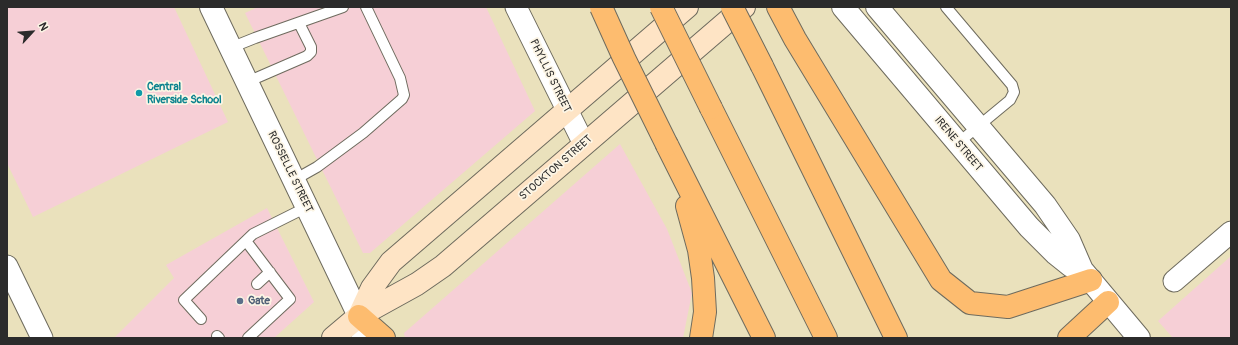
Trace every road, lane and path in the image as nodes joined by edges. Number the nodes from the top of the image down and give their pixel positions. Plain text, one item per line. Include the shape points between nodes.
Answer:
1 (211, 7) edge
2 (343, 7) edge
3 (366, 7) edge
4 (516, 7) edge
5 (601, 7) edge
6 (661, 7) edge
7 (687, 7) edge
8 (732, 7) edge
9 (744, 7) edge
10 (778, 7) edge
11 (843, 7) edge
12 (877, 7) edge
13 (946, 7) edge
14 (299, 23) junction
15 (230, 48) junction
16 (247, 82) junction
17 (567, 111) junction
18 (978, 126) junction
19 (958, 143) junction
20 (584, 144) junction
21 (667, 144) junction
22 (294, 180) junction
23 (307, 207) junction
24 (1231, 232) edge
25 (246, 241) junction
26 (7, 266) edge
27 (270, 272) junction
28 (1087, 275) junction
29 (1174, 281) dead end
30 (257, 284) dead end
31 (1108, 302) junction
32 (359, 316) junction
33 (201, 319) dead end
34 (42, 338) edge
35 (248, 338) edge
36 (333, 338) edge
37 (363, 338) edge
38 (384, 338) edge
39 (701, 338) edge
40 (764, 338) edge
41 (826, 338) edge
42 (896, 338) edge
43 (1069, 338) edge
44 (1139, 338) edge

1 - 15 street, ROSSELLE STREET
2 - 14 lane
3 - 22 lane via 400,78 404,94 402,99 357,138
4 - 17 street, PHYLLIS STREET
5 - 21 highway, bridge
6 - 41 highway, bridge
7 - 17 main road, STOCKTON STREET
8 - 42 highway, bridge
9 - 20 main road, STOCKTON STREET
10 - 28 highway via 941,280 970,303 1008,307
11 - 19 street, IRENE STREET
12 - 18 street, IRENE STREET
13 - 18 lane via 1013,88 1010,100
14 - 15 lane
14 - 16 lane via 311,52
15 - 16 street, ROSSELLE STREET
16 - 22 street, ROSSELLE STREET
17 - 20 street, PHYLLIS STREET
17 - 32 main road, STOCKTON STREET via 391,262 372,288
18 - 19 lane
18 - 28 street, IRENE STREET via 1045,205 1069,240
19 - 28 street, IRENE STREET via 1042,241 1071,266
20 - 32 main road, STOCKTON STREET via 437,270
21 - 39 highway via 686,203 701,264 705,306
21 - 40 highway
22 - 23 street, ROSSELLE STREET
23 - 25 lane via 253,234
23 - 32 street, ROSSELLE STREET
24 - 29 street
25 - 27 lane
25 - 33 lane via 184,300
26 - 34 street
27 - 30 lane
27 - 35 lane via 290,299
28 - 31 street, IRENE STREET
31 - 43 highway
31 - 44 street, IRENE STREET
32 - 36 main road, STOCKTON STREET
32 - 37 street, ROSSELLE STREET
32 - 38 highway

